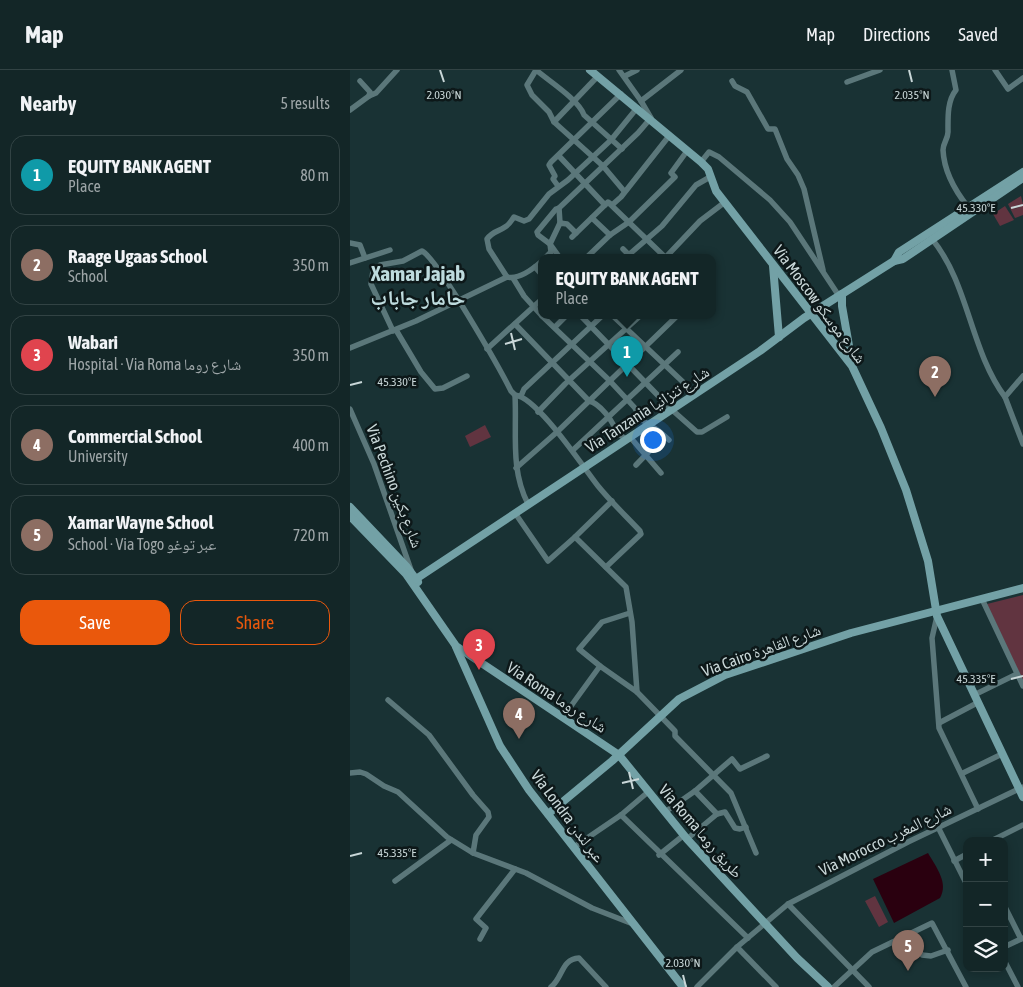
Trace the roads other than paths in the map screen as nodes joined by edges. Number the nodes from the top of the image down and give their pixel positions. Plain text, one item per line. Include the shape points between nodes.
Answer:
1 (396, 70) edge
2 (536, 70) edge
3 (590, 70) edge
4 (619, 70) edge
5 (637, 70) edge
6 (681, 70) edge
7 (880, 70) edge
8 (952, 70) edge
9 (995, 70) edge
10 (598, 76) junction
11 (625, 76) junction
12 (1023, 78) edge
13 (360, 81) dead end
14 (732, 81) dead end
15 (847, 82) dead end
16 (621, 94) junction
17 (369, 96) junction
18 (641, 101) junction
19 (574, 102) junction
20 (637, 108) junction
21 (350, 110) edge
22 (651, 120) junction
23 (591, 121) junction
24 (554, 122) junction
25 (669, 136) junction
26 (574, 140) junction
27 (611, 140) junction
28 (622, 149) junction
29 (687, 151) junction
30 (559, 156) junction
31 (593, 158) junction
32 (700, 162) junction
33 (603, 166) junction
34 (1023, 172) edge
35 (574, 173) junction
36 (710, 177) junction
37 (1023, 178) edge
38 (585, 183) junction
39 (558, 186) junction
40 (624, 191) junction
41 (724, 202) junction
42 (607, 204) junction
43 (968, 207) junction
44 (560, 208) junction
45 (592, 218) junction
46 (958, 218) junction
47 (630, 221) junction
48 (560, 224) junction
49 (610, 236) junction
50 (932, 239) junction
51 (647, 240) junction
52 (350, 244) edge
53 (550, 244) junction
54 (623, 249) dead end
55 (390, 250) dead end
56 (549, 254) edge
57 (557, 254) edge
58 (590, 254) edge
59 (627, 254) edge
60 (632, 254) edge
61 (662, 254) edge
62 (670, 254) edge
63 (365, 258) junction
64 (894, 261) junction
65 (350, 263) edge
66 (538, 264) edge
67 (773, 264) junction
68 (535, 267) junction
69 (538, 270) edge
70 (823, 270) junction
71 (510, 278) junction
72 (840, 295) junction
73 (459, 300) junction
74 (538, 303) edge
75 (534, 307) junction
76 (538, 312) edge
77 (546, 319) edge
78 (563, 319) edge
79 (584, 319) edge
80 (598, 319) edge
81 (616, 319) edge
82 (636, 319) edge
83 (675, 319) edge
84 (515, 324) junction
85 (590, 326) junction
86 (555, 327) junction
87 (626, 328) junction
88 (394, 331) junction
89 (779, 337) junction
90 (572, 342) junction
91 (609, 344) junction
92 (350, 348) edge
93 (646, 348) junction
94 (487, 349) junction
95 (678, 352) dead end
96 (552, 362) junction
97 (589, 362) junction
98 (628, 363) junction
99 (664, 364) junction
100 (852, 366) junction
101 (467, 376) dead end
102 (1023, 376) edge
103 (570, 380) junction
104 (609, 380) junction
105 (645, 381) junction
106 (694, 395) junction
107 (518, 396) junction
108 (1005, 397) junction
109 (626, 400) junction
110 (589, 401) junction
111 (350, 409) edge
112 (671, 409) junction
113 (538, 412) junction
114 (608, 417) junction
115 (727, 417) dead end
116 (648, 425) junction
117 (557, 432) junction
118 (628, 438) junction
119 (1023, 444) edge
120 (573, 450) junction
121 (645, 456) junction
122 (636, 465) dead end
123 (585, 466) junction
124 (516, 468) junction
125 (661, 473) dead end
126 (612, 501) junction
127 (528, 504) junction
128 (350, 507) edge
129 (515, 513) junction
130 (350, 516) edge
131 (575, 537) junction
132 (606, 567) junction
133 (414, 576) junction
134 (1023, 588) edge
135 (982, 599) junction
136 (630, 613) junction
137 (937, 614) junction
138 (456, 646) junction
139 (600, 666) junction
140 (1018, 674) junction
141 (1023, 686) edge
142 (637, 692) junction
143 (976, 699) junction
144 (388, 700) dead end
145 (660, 716) junction
146 (563, 717) junction
147 (939, 723) junction
148 (618, 754) junction
149 (1002, 754) junction
150 (767, 756) dead end
151 (350, 773) edge
152 (963, 773) junction
153 (714, 775) junction
154 (1021, 788) edge
155 (695, 791) junction
156 (648, 792) junction
157 (1023, 797) edge
158 (978, 809) junction
159 (665, 812) junction
160 (548, 814) junction
161 (717, 814) junction
162 (621, 815) junction
163 (1023, 825) edge
164 (746, 827) junction
165 (939, 829) junction
166 (685, 837) junction
167 (999, 837) edge
168 (451, 840) junction
169 (574, 848) junction
170 (472, 853) junction
171 (756, 853) dead end
172 (659, 855) junction
173 (963, 856) edge
174 (954, 861) junction
175 (515, 869) junction
176 (395, 881) dead end
177 (965, 882) edge
178 (788, 904) junction
179 (1008, 912) edge
180 (765, 924) junction
181 (635, 925) junction
182 (908, 935) junction
183 (748, 938) junction
184 (1022, 938) edge
185 (480, 940) dead end
186 (1008, 945) edge
187 (737, 947) junction
188 (948, 950) junction
189 (1008, 968) edge
190 (851, 970) junction
191 (552, 987) edge
192 (606, 987) edge
193 (683, 987) edge
194 (696, 987) edge
195 (776, 987) edge
196 (828, 987) edge
197 (834, 987) edge
198 (869, 987) edge
199 (966, 987) edge
200 (1018, 987) edge

1 - 17 street via 376,93
2 - 19 street
2 - 24 street via 527,85
3 - 10 street, Via Moscow شارع موسكو
4 - 11 street
5 - 11 street
6 - 18 street
7 - 15 street
8 - 43 street via 956,90 951,96 948,137 943,148 949,175
9 - 12 street via 1008,89
10 - 16 street, Via Moscow شارع موسكو
10 - 19 street
11 - 18 street
13 - 17 street via 370,92
14 - 70 street via 747,92 768,129 775,129 787,159 798,175
16 - 20 street, Via Moscow شارع موسكو
16 - 23 street
17 - 21 street
18 - 22 street
19 - 23 street
19 - 24 street
20 - 22 street, Via Moscow شارع موسكو
20 - 27 street
22 - 25 street, Via Moscow شارع موسكو
22 - 28 street
23 - 26 street
23 - 27 street
24 - 26 street
25 - 29 street, Via Moscow شارع موسكو
25 - 40 street
26 - 30 street
26 - 31 street
27 - 28 street
27 - 31 street
28 - 33 street
29 - 32 street, Via Moscow شارع موسكو
29 - 47 street via 671,173 675,176
30 - 35 street
30 - 39 street via 549,165
31 - 33 street
31 - 35 street
32 - 36 street, Via Moscow شارع موسكو
32 - 70 street via 709,152 719,157 770,200 790,222
33 - 38 street
33 - 40 street
34 - 43 street, Via Tanzania شارع تنزانيا
35 - 38 street
35 - 39 street
36 - 41 street, Via Moscow شارع موسكو
36 - 51 street via 696,185
37 - 46 street, Via Tanzania شارع تنزانيا
38 - 42 street
38 - 44 street
39 - 71 street via 529,219 524,221 514,217 504,229 495,230 487,239 489,248
40 - 42 street via 612,205
41 - 62 street
41 - 67 street, Via Moscow شارع موسكو
42 - 45 street
42 - 47 street
43 - 46 street, Via Tanzania شارع تنزانيا
44 - 48 street
44 - 53 street via 556,208 537,232
45 - 48 street via 574,235 568,224
45 - 49 street
46 - 50 street, Via Tanzania شارع تنزانيا
46 - 64 street, Via Tanzania شارع تنزانيا via 899,252
47 - 49 street
47 - 51 street
48 - 53 street
49 - 58 street
50 - 64 street, Via Tanzania شارع تنزانيا via 903,259
50 - 108 street via 948,265 973,331
51 - 60 street
51 - 61 street
52 - 63 street via 360,245
53 - 56 street
53 - 57 street
54 - 59 street
55 - 63 street
63 - 65 street
64 - 72 street, Via Tanzania شارع تنزانيا
66 - 68 street
67 - 89 street
67 - 100 street, Via Moscow شارع موسكو
68 - 69 street
68 - 71 street
70 - 72 street
71 - 73 street
71 - 75 street
72 - 89 street, Via Tanzania شارع تنزانيا
72 - 100 street
73 - 88 street
73 - 88 street via 427,253 422,251 403,260 380,265 373,272 371,284
73 - 94 street
74 - 75 street
75 - 76 street
75 - 84 street
77 - 86 street
78 - 86 street
79 - 85 street
80 - 85 street
81 - 87 street
82 - 87 street
83 - 93 street
84 - 94 street
84 - 96 street
85 - 90 street
85 - 91 street
86 - 90 street
87 - 91 street
87 - 93 street
88 - 92 street
88 - 101 street via 435,389
89 - 106 street, Via Tanzania شارع تنزانيا
90 - 96 street
90 - 97 street
91 - 97 street
91 - 98 street
93 - 98 street
93 - 99 street
94 - 107 street
95 - 99 street
96 - 103 street
96 - 107 street
97 - 103 street
97 - 104 street
98 - 104 street
98 - 105 street
99 - 105 street
99 - 106 street
100 - 137 street, Via Moscow شارع موسكو via 882,428 906,490 924,544
102 - 108 street
103 - 110 street
103 - 113 street
104 - 109 street
104 - 110 street
105 - 109 street
105 - 112 street
106 - 112 street, Via Tanzania شارع تنزانيا
107 - 113 street
107 - 124 street
108 - 119 street
109 - 114 street
109 - 116 street
110 - 114 street
110 - 117 street
111 - 133 street, Via Pechino شارع بكين via 374,464
112 - 115 street via 700,434
112 - 116 street, Via Tanzania شارع تنزانيا
113 - 117 street
114 - 118 street via 616,432
114 - 120 street
116 - 118 street, Via Tanzania شارع تنزانيا
116 - 121 street via 667,438
117 - 120 street
117 - 124 street
118 - 121 street
118 - 123 street, Via Tanzania شارع تنزانيا
120 - 123 street
121 - 122 street
121 - 125 street
123 - 126 street
123 - 127 street, Via Tanzania شارع تنزانيا
124 - 127 street via 520,488
126 - 131 street
126 - 132 street via 641,534
127 - 129 street, Via Tanzania شارع تنزانيا
128 - 133 street
129 - 131 street via 548,561
129 - 133 street, Via Tanzania شارع تنزانيا
130 - 138 street via 406,574
131 - 132 street
132 - 136 street via 626,587
133 - 138 street
134 - 135 street, Via Cairo شارع القاهرة
135 - 137 street, Via Cairo شارع القاهرة
135 - 140 street
136 - 139 street via 602,622 579,649
136 - 142 street
137 - 143 street, Via Moscow شارع موسكو
137 - 145 street, Via Cairo شارع القاهرة via 817,642 725,675 689,693
137 - 147 street via 932,638
138 - 146 street, Via Roma شارع روما
138 - 160 street, Vía Londra عبر لندن via 500,746
139 - 142 street
139 - 146 street
140 - 141 street
140 - 143 street
142 - 145 street
143 - 147 street
143 - 149 street, Via Moscow شارع موسكو
144 - 170 street via 429,735 488,812 489,817 476,835
145 - 148 street, Via Cairo شارع القاهرة
145 - 153 street
146 - 148 street, Via Roma شارع روما
147 - 152 street
148 - 156 street, Via Roma طريق روما
148 - 160 street, Via Cairo شارع القاهرة
149 - 152 street
149 - 154 street, Via Moscow شارع موسكو
150 - 153 street via 740,769 732,759
151 - 168 street via 360,772 398,792
152 - 158 street
153 - 155 street
153 - 164 street via 731,793
154 - 157 street, Via Moscow شارع موسكو
154 - 158 street, Via Morocco شارع المغرب
155 - 159 street
155 - 161 street
156 - 159 street, Via Roma طريق روما
156 - 162 street
158 - 165 street, Via Morocco شارع المغرب
159 - 166 street, Via Roma طريق روما
160 - 169 street, Vía Londra عبر لندن
161 - 164 street via 725,812 735,828
161 - 166 street
162 - 169 street
162 - 172 street
163 - 167 street
164 - 171 street
165 - 174 street
165 - 178 street, Via Morocco شارع المغرب
166 - 172 street
166 - 180 street, Via Roma طريق روما
168 - 170 street
168 - 176 street
169 - 181 street, Vía Londra عبر لندن
170 - 175 street
172 - 183 street
173 - 174 street
174 - 177 street
175 - 181 street via 592,908
175 - 185 street via 476,919 486,928
178 - 180 street, Via Morocco شارع المغرب
178 - 190 street
179 - 184 street
180 - 183 street, Via Morocco شارع المغرب
180 - 196 street
181 - 193 street, Vía Londra عبر لندن
182 - 188 street via 922,955 931,956
182 - 188 street via 932,923
182 - 190 street via 872,952
183 - 187 street, Via Morocco شارع المغرب
184 - 186 street
187 - 194 street, Via Morocco شارع المغرب
187 - 195 street
188 - 199 street
189 - 200 street
190 - 197 street
190 - 198 street
191 - 192 street via 572,958 578,958

